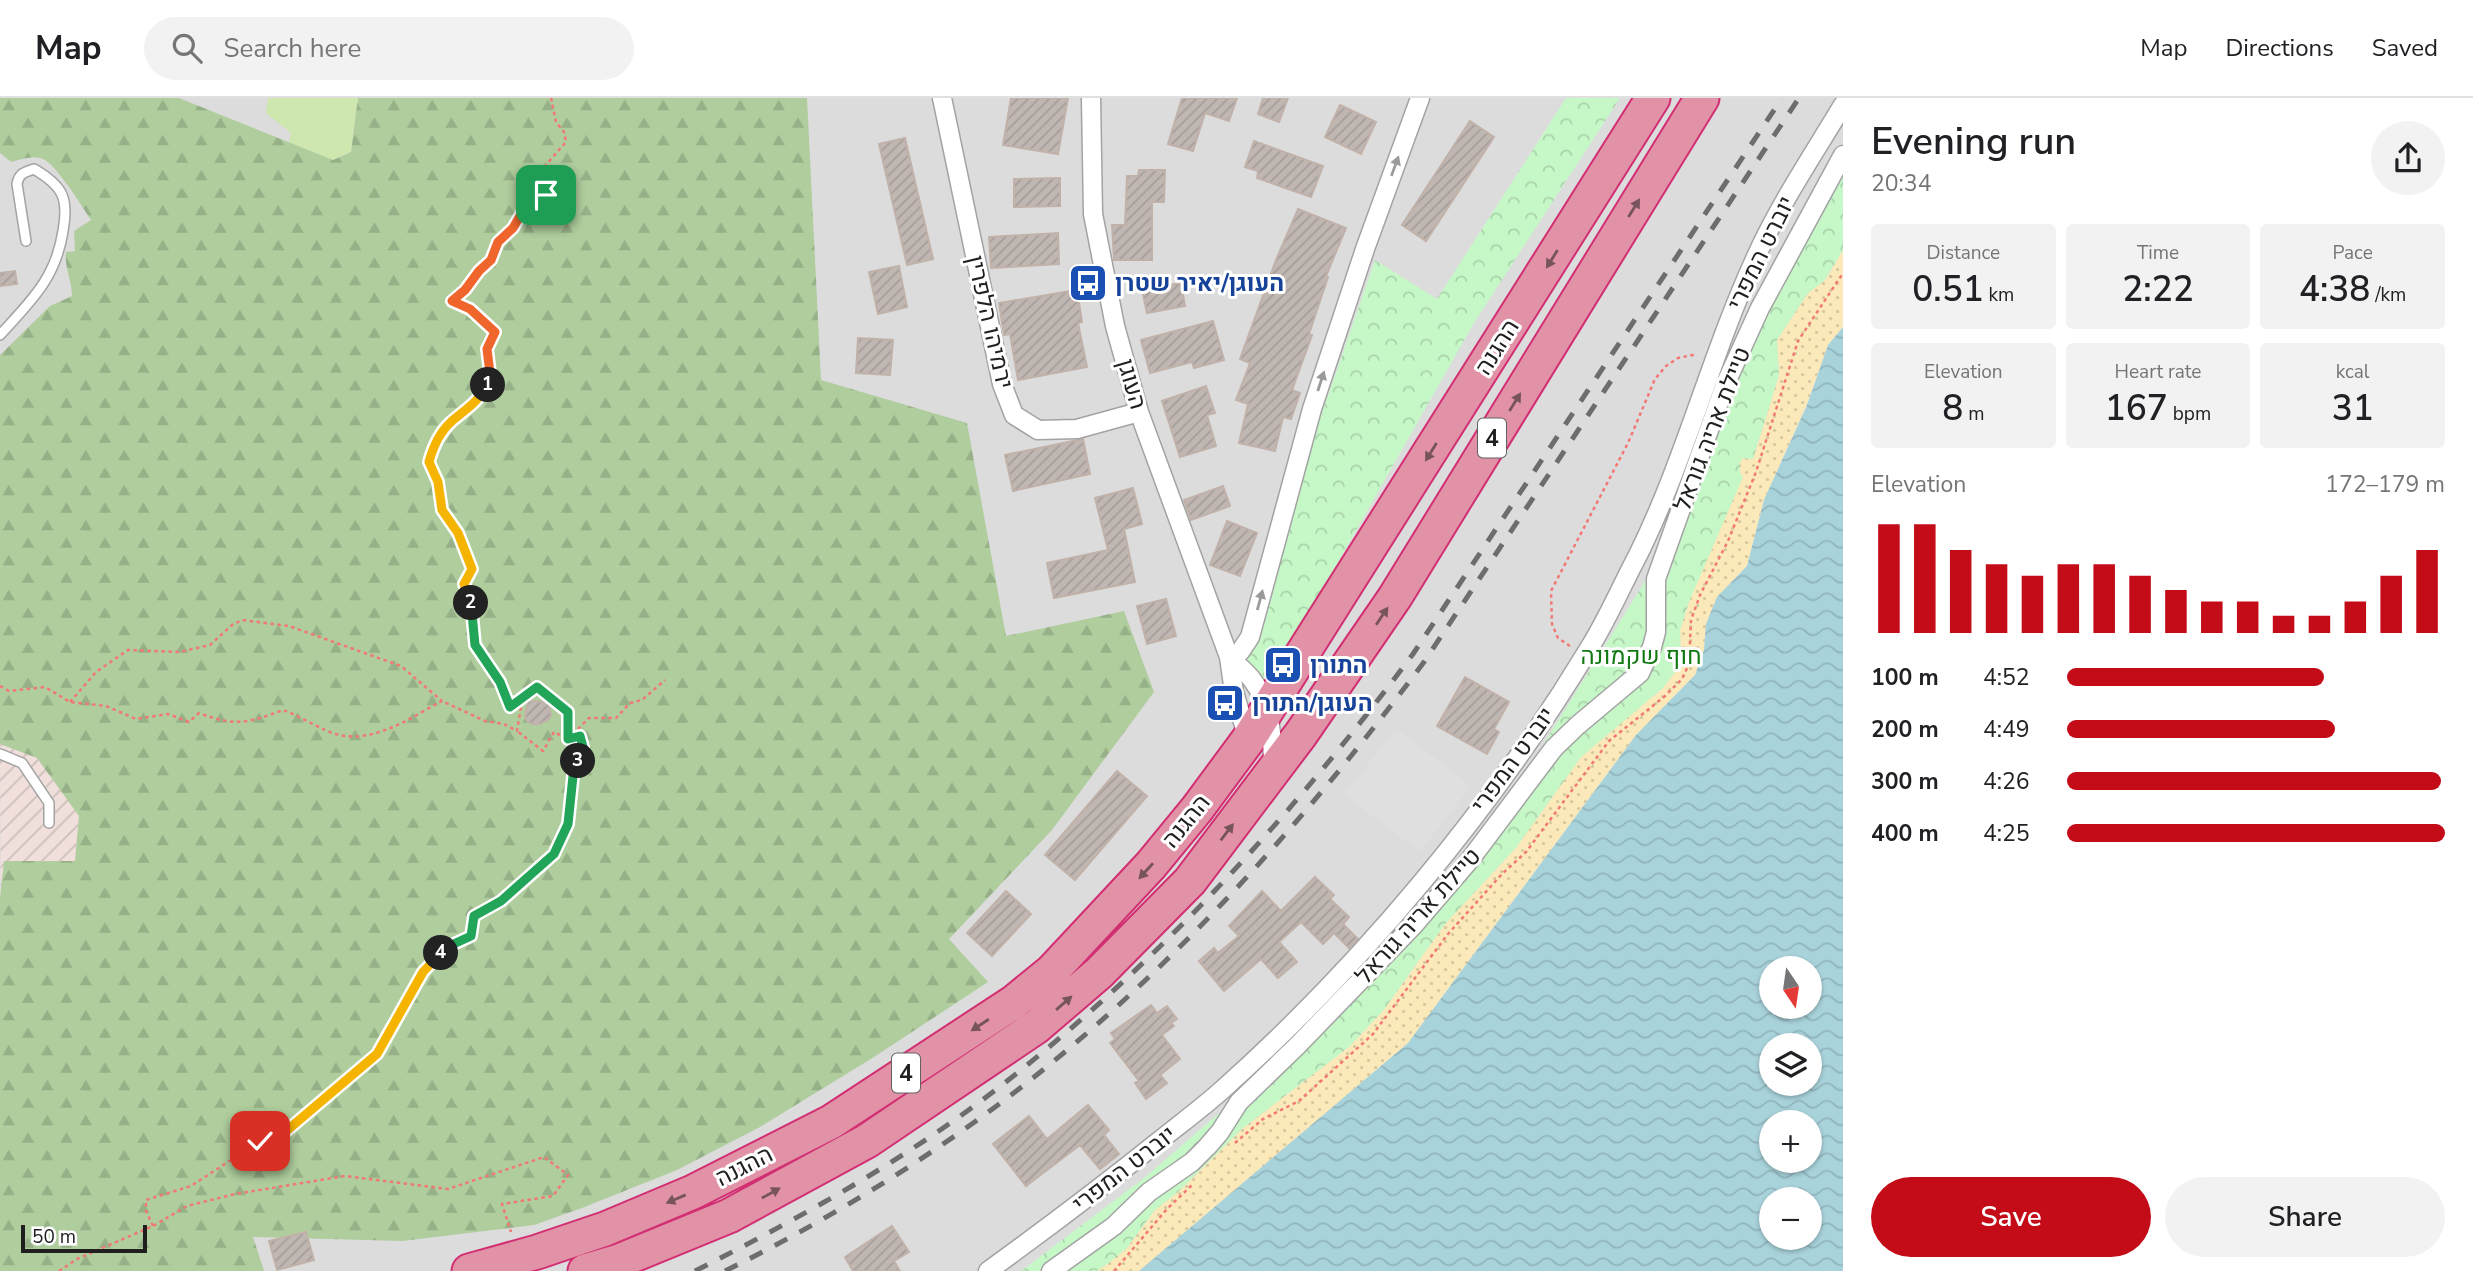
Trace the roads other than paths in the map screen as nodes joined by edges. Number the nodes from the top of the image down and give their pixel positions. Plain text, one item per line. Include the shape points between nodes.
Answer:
1 (942, 98) edge
2 (1091, 98) edge
3 (1420, 98) edge
4 (1653, 98) edge
5 (1702, 98) edge
6 (1843, 105) edge
7 (1843, 155) edge
8 (26, 241) dead end
9 (0, 335) edge
10 (1139, 412) junction
11 (1229, 657) junction
12 (1267, 712) junction
13 (1248, 740) junction
14 (0, 754) edge
15 (1273, 772) junction
16 (49, 823) dead end
17 (610, 1266) edge
18 (469, 1271) edge
19 (584, 1271) edge
20 (988, 1271) edge
21 (1051, 1271) edge

1 - 10 street, ירמיהו הלפרין via 1002,384 1014,415 1038,430 1077,429
2 - 10 street, העוגן via 1093,215 1115,326
11 -> 3 street via 1240,652 1250,638 1312,409
4 -> 12 highway, ההגנה / 4
15 -> 5 highway, ההגנה / 4 via 1395,597
6 - 20 street, יוברט המפרי via 1756,257 1658,513 1586,654 1499,783 1434,868 1280,1036 1220,1093
7 - 21 street, טיילת אריה גוראל via 1760,308 1725,385 1656,579 1656,632 1640,673 1554,748 1414,925 1238,1102 1207,1147 1114,1226
8 - 9 lane via 17,184 18,177 34,169 52,180 67,209 60,254 42,287
10 - 11 street, העוגן
11 - 12 street, העוגן via 1254,681
11 - 13 street, העוגן
12 - 13 highway, ההגנה / 4
12 - 15 street, העוגן
13 -> 18 highway, ההגנה / 4 via 1151,865 1052,971 1014,1002 831,1122 693,1192 605,1229
14 - 16 lane via 22,763 48,803
17 -> 15 highway, ההגנה / 4 via 729,1216 867,1141 1036,1027 1099,973 1189,881
17 - 19 highway, ההגנה / 4

